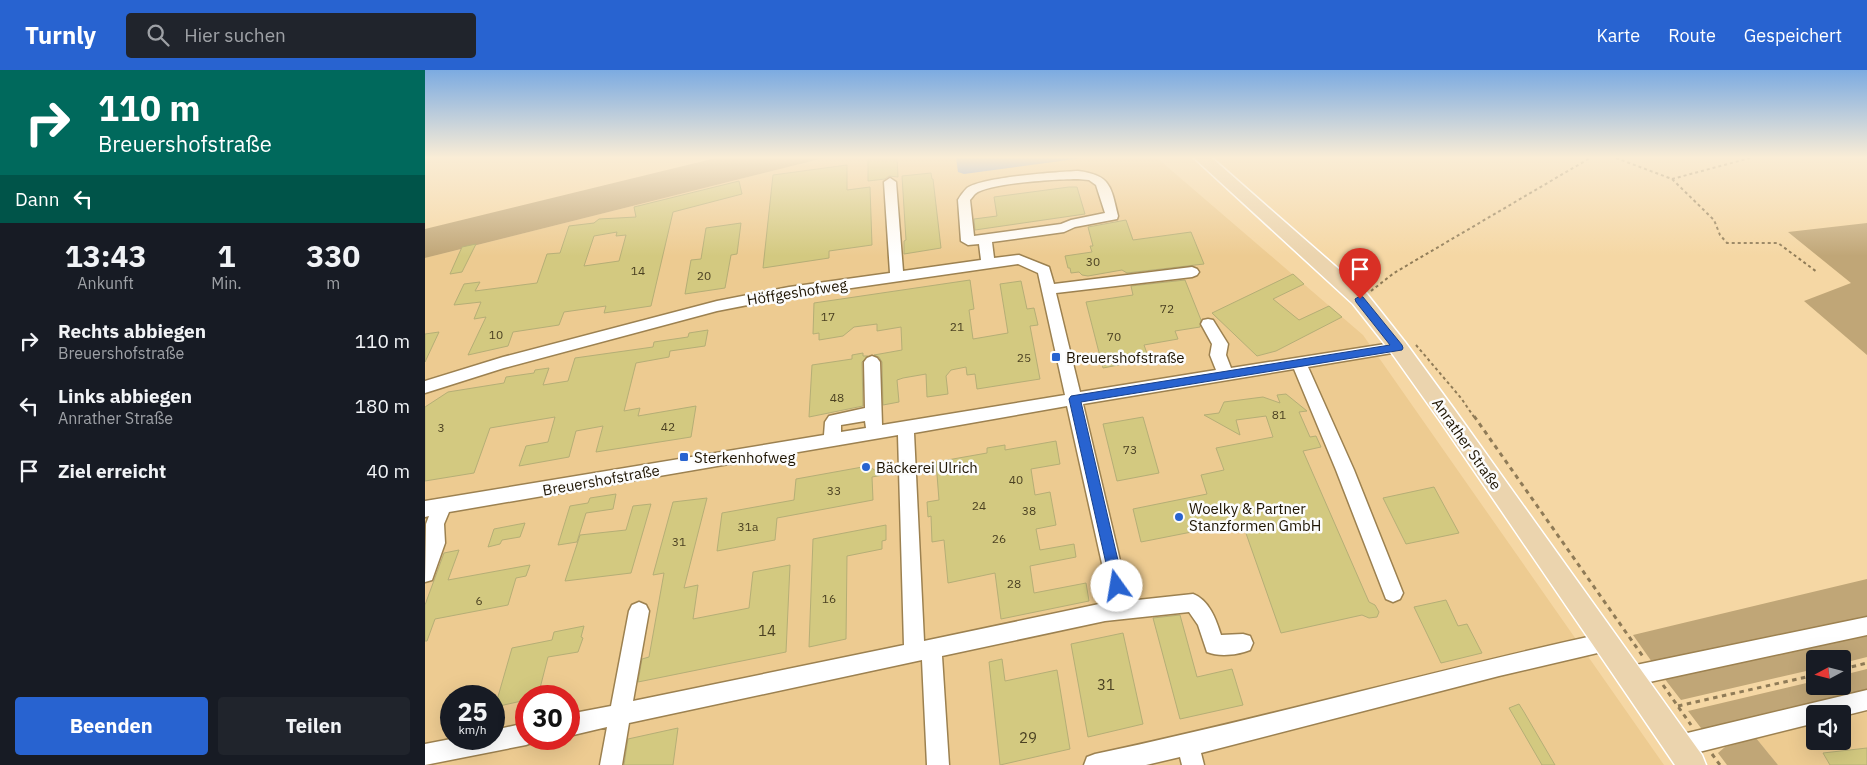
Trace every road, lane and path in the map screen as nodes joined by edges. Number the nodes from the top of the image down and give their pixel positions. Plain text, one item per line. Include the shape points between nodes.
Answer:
1 (891, 190) edge
2 (972, 190) edge
3 (1104, 190) edge
4 (1239, 190) edge
5 (1535, 190) edge
6 (1685, 190) edge
7 (985, 239) junction
8 (988, 264) junction
9 (1192, 272) dead end
10 (1817, 272) dead end
11 (897, 277) junction
12 (1049, 289) junction
13 (1360, 299) junction
14 (1209, 324) dead end
15 (1409, 348) junction
16 (871, 362) dead end
17 (1299, 363) junction
18 (1226, 375) junction
19 (425, 387) edge
20 (1075, 399) junction
21 (874, 413) junction
22 (906, 429) junction
23 (874, 434) junction
24 (833, 441) junction
25 (433, 508) edge
26 (425, 574) edge
27 (1393, 593) dead end
28 (639, 611) dead end
29 (1105, 612) junction
30 (1867, 626) edge
31 (1243, 642) dead end
32 (1606, 642) junction
33 (923, 650) junction
34 (1867, 663) edge
35 (1851, 667) edge
36 (1642, 674) junction
37 (1806, 677) edge
38 (1867, 700) edge
39 (620, 714) junction
40 (580, 723) edge
41 (515, 736) edge
42 (425, 755) edge
43 (1191, 755) edge
44 (1686, 755) edge
45 (611, 765) edge
46 (938, 765) edge
47 (1095, 765) edge

1 - 11 street
2 - 7 street via 964,200 968,241
3 - 7 street via 1112,216 1064,228
4 - 13 main road, Anrather Straße
5 - 13 path via 1394,273
6 - 10 path via 1715,220 1720,235 1727,243 1778,243
7 - 8 street
8 - 11 street, Höffgeshofweg
8 - 12 street, Höffgeshofweg via 1019,260 1036,266 1044,270
9 - 12 street
11 - 19 street, Höffgeshofweg via 717,306
12 - 20 street, Höffgeshofweg
13 - 15 main road, Anrather Straße
14 - 18 street via 1220,344 1218,355
15 - 17 street, Breuershofstraße
15 - 32 main road, Anrather Straße
15 - 36 path via 1461,398
16 - 21 street
17 - 18 street, Breuershofstraße
17 - 27 street
18 - 20 street, Breuershofstraße
20 - 22 street, Breuershofstraße
20 - 29 street via 1117,586
21 - 23 street
21 - 24 street via 835,420
22 - 23 street, Breuershofstraße
22 - 33 street
23 - 24 street, Breuershofstraße
24 - 25 street, Breuershofstraße
25 - 26 street via 436,544
28 - 39 street
29 - 31 street via 1193,603 1207,621 1214,645
29 - 33 street
30 - 36 street
32 - 36 main road, Anrather Straße
32 - 43 street via 1499,666
33 - 39 street
33 - 46 street
34 - 35 path
36 - 37 path via 1678,706
36 - 44 main road, Anrather Straße
38 - 44 street
39 - 40 street
39 - 45 street
41 - 42 street
43 - 47 street

